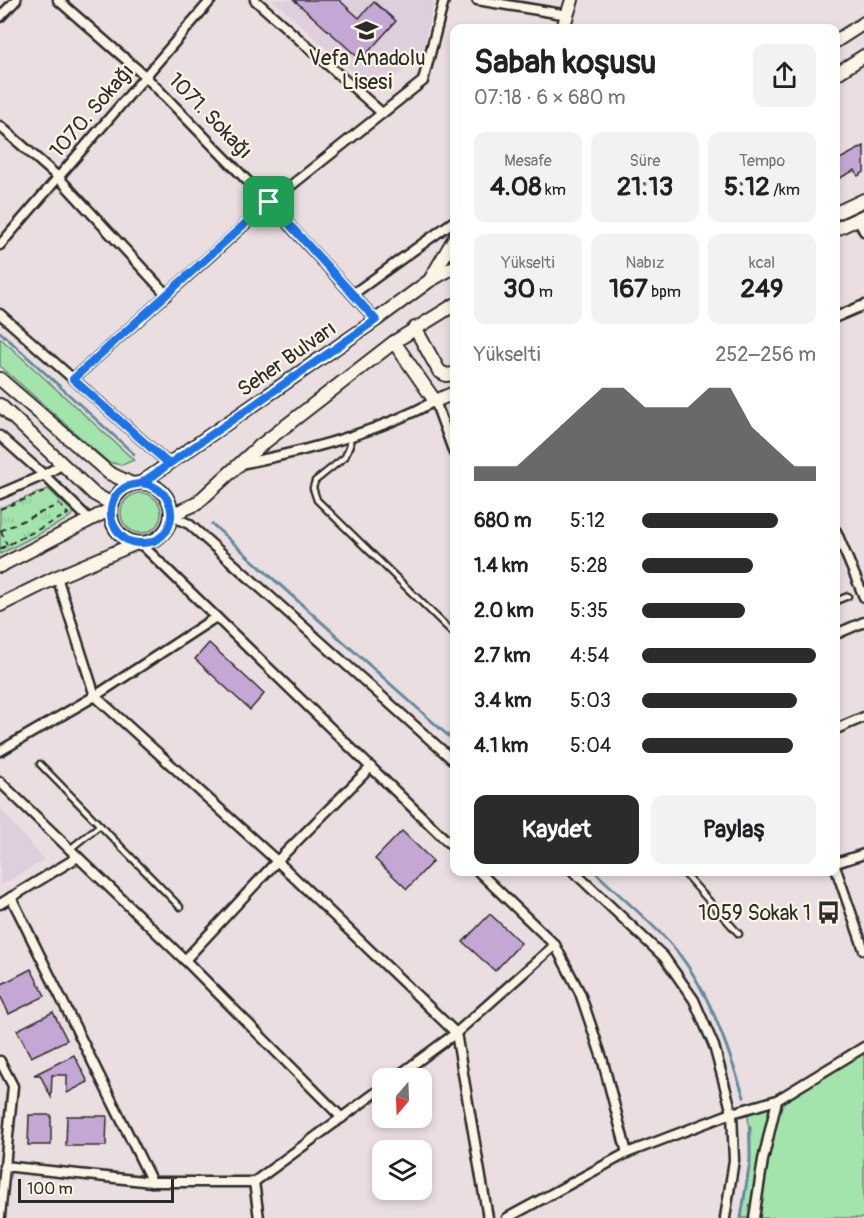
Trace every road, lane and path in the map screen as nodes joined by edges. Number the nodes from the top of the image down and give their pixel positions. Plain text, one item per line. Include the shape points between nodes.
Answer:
1 (16, 0) edge
2 (58, 0) edge
3 (211, 0) edge
4 (255, 0) edge
5 (444, 0) edge
6 (477, 0) edge
7 (572, 0) edge
8 (568, 15) junction
9 (0, 17) edge
10 (864, 23) edge
11 (565, 24) edge
12 (840, 38) edge
13 (864, 56) edge
14 (840, 71) edge
15 (146, 77) junction
16 (382, 112) junction
17 (0, 126) edge
18 (58, 177) junction
19 (864, 200) edge
20 (269, 202) junction
21 (840, 211) edge
22 (862, 222) edge
23 (450, 223) edge
24 (840, 228) edge
25 (0, 245) edge
26 (450, 247) edge
27 (450, 269) edge
28 (429, 281) junction
29 (353, 294) junction
30 (167, 295) junction
31 (864, 304) edge
32 (450, 306) edge
33 (0, 314) edge
34 (840, 315) edge
35 (376, 320) junction
36 (415, 328) junction
37 (394, 342) junction
38 (450, 374) edge
39 (0, 379) edge
40 (73, 379) junction
41 (450, 395) edge
42 (435, 401) junction
43 (0, 405) edge
44 (0, 436) edge
45 (350, 436) junction
46 (450, 442) edge
47 (63, 464) junction
48 (169, 464) junction
49 (240, 464) junction
50 (44, 475) junction
51 (137, 484) junction
52 (0, 494) edge
53 (60, 504) junction
54 (112, 507) junction
55 (0, 509) edge
56 (171, 514) junction
57 (89, 519) junction
58 (0, 531) edge
59 (840, 540) edge
60 (139, 543) junction
61 (7, 545) junction
62 (0, 549) edge
63 (0, 566) edge
64 (57, 577) junction
65 (848, 596) dead end
66 (864, 597) edge
67 (840, 599) edge
68 (0, 605) edge
69 (216, 617) junction
70 (864, 622) edge
71 (450, 630) edge
72 (840, 632) edge
73 (95, 696) junction
74 (864, 717) edge
75 (840, 727) edge
76 (0, 751) edge
77 (450, 757) edge
78 (40, 764) dead end
79 (371, 767) junction
80 (0, 782) edge
81 (100, 825) junction
82 (450, 844) edge
83 (70, 849) junction
84 (864, 854) edge
85 (78, 857) junction
86 (277, 861) junction
87 (840, 862) edge
88 (483, 876) edge
89 (578, 876) edge
90 (687, 876) edge
91 (838, 876) edge
92 (11, 897) junction
93 (0, 903) edge
94 (180, 907) dead end
95 (739, 934) dead end
96 (555, 945) junction
97 (864, 950) edge
98 (184, 960) junction
99 (456, 1033) junction
100 (864, 1047) edge
101 (0, 1061) edge
102 (409, 1068) edge
103 (372, 1096) edge
104 (777, 1100) junction
105 (732, 1113) junction
106 (342, 1118) junction
107 (627, 1153) junction
108 (4, 1166) junction
109 (152, 1182) junction
110 (254, 1182) junction
111 (0, 1216) edge
112 (259, 1218) edge
113 (488, 1218) edge
114 (507, 1218) edge
115 (725, 1218) edge
116 (754, 1218) edge

1 - 9 street
2 - 15 street, 1071. Sokağı
3 - 15 street, 1070. Sokağı
4 - 16 street
5 - 16 street via 423,81
6 - 8 street
7 - 8 main road
8 - 11 main road
10 - 12 main road
13 - 14 main road
15 - 18 street, 1070. Sokağı
15 - 20 street, 1071. Sokağı
16 - 20 street
17 - 18 street
18 - 25 street, 1070. Sokağı
18 - 30 street
19 - 21 main road
20 - 29 street, 1071. Sokağı
20 - 30 street
22 - 24 main road
23 - 29 street
26 - 28 main road
27 - 28 main road, Seher Bulvarı
28 - 35 main road, Seher Bulvarı
29 - 35 street, 1071. Sokağı
30 - 40 street
31 - 34 street
32 - 36 main road
33 - 40 street
35 - 48 main road, Seher Bulvarı
36 - 37 main road
36 - 38 main road via 439,371
37 - 42 main road
37 - 49 main road
39 - 51 main road via 109,473
40 - 48 street
41 - 42 main road
42 - 45 street via 402,418
42 - 46 street
43 - 47 main road
44 - 50 street
45 - 49 street
45 - 71 lane via 345,457 315,481 317,500
47 - 50 street
47 - 54 main road
48 - 51 main road, Seher Bulvarı
49 - 56 main road via 196,504
50 - 52 street
50 - 57 street
51 - 54 main road via 118,493
51 - 56 main road via 150,484 164,494
53 - 55 path via 46,490
53 - 58 path
53 - 61 path via 68,514
54 - 57 main road
54 - 60 main road via 111,518 118,533
56 - 60 main road via 164,533 150,543
56 - 77 street via 189,524
57 - 63 main road
58 - 61 path
59 - 66 street
60 - 64 main road
60 - 69 street
61 - 62 path
64 - 68 main road
64 - 73 street
65 - 67 lane
69 - 73 street
69 - 79 street
70 - 72 street
73 - 76 street
73 - 86 street
74 - 75 street
78 - 81 lane
79 - 82 street
79 - 86 street
80 - 83 street
81 - 83 lane
81 - 94 lane
83 - 85 street
84 - 87 street
85 - 92 street
85 - 98 street
86 - 98 street
86 - 99 street
88 - 96 street
89 - 105 street via 664,957 694,1000 714,1046
90 - 95 lane
91 - 97 street
92 - 93 street
92 - 109 street
96 - 99 street
96 - 107 street via 580,993
98 - 106 street
99 - 102 street
99 - 113 street
100 - 104 street
101 - 108 street via 13,1086
103 - 106 street
104 - 105 street
104 - 116 street
105 - 107 street
105 - 115 street via 734,1160
106 - 110 street
107 - 114 street
108 - 109 street
108 - 111 street
109 - 110 street
110 - 112 street

